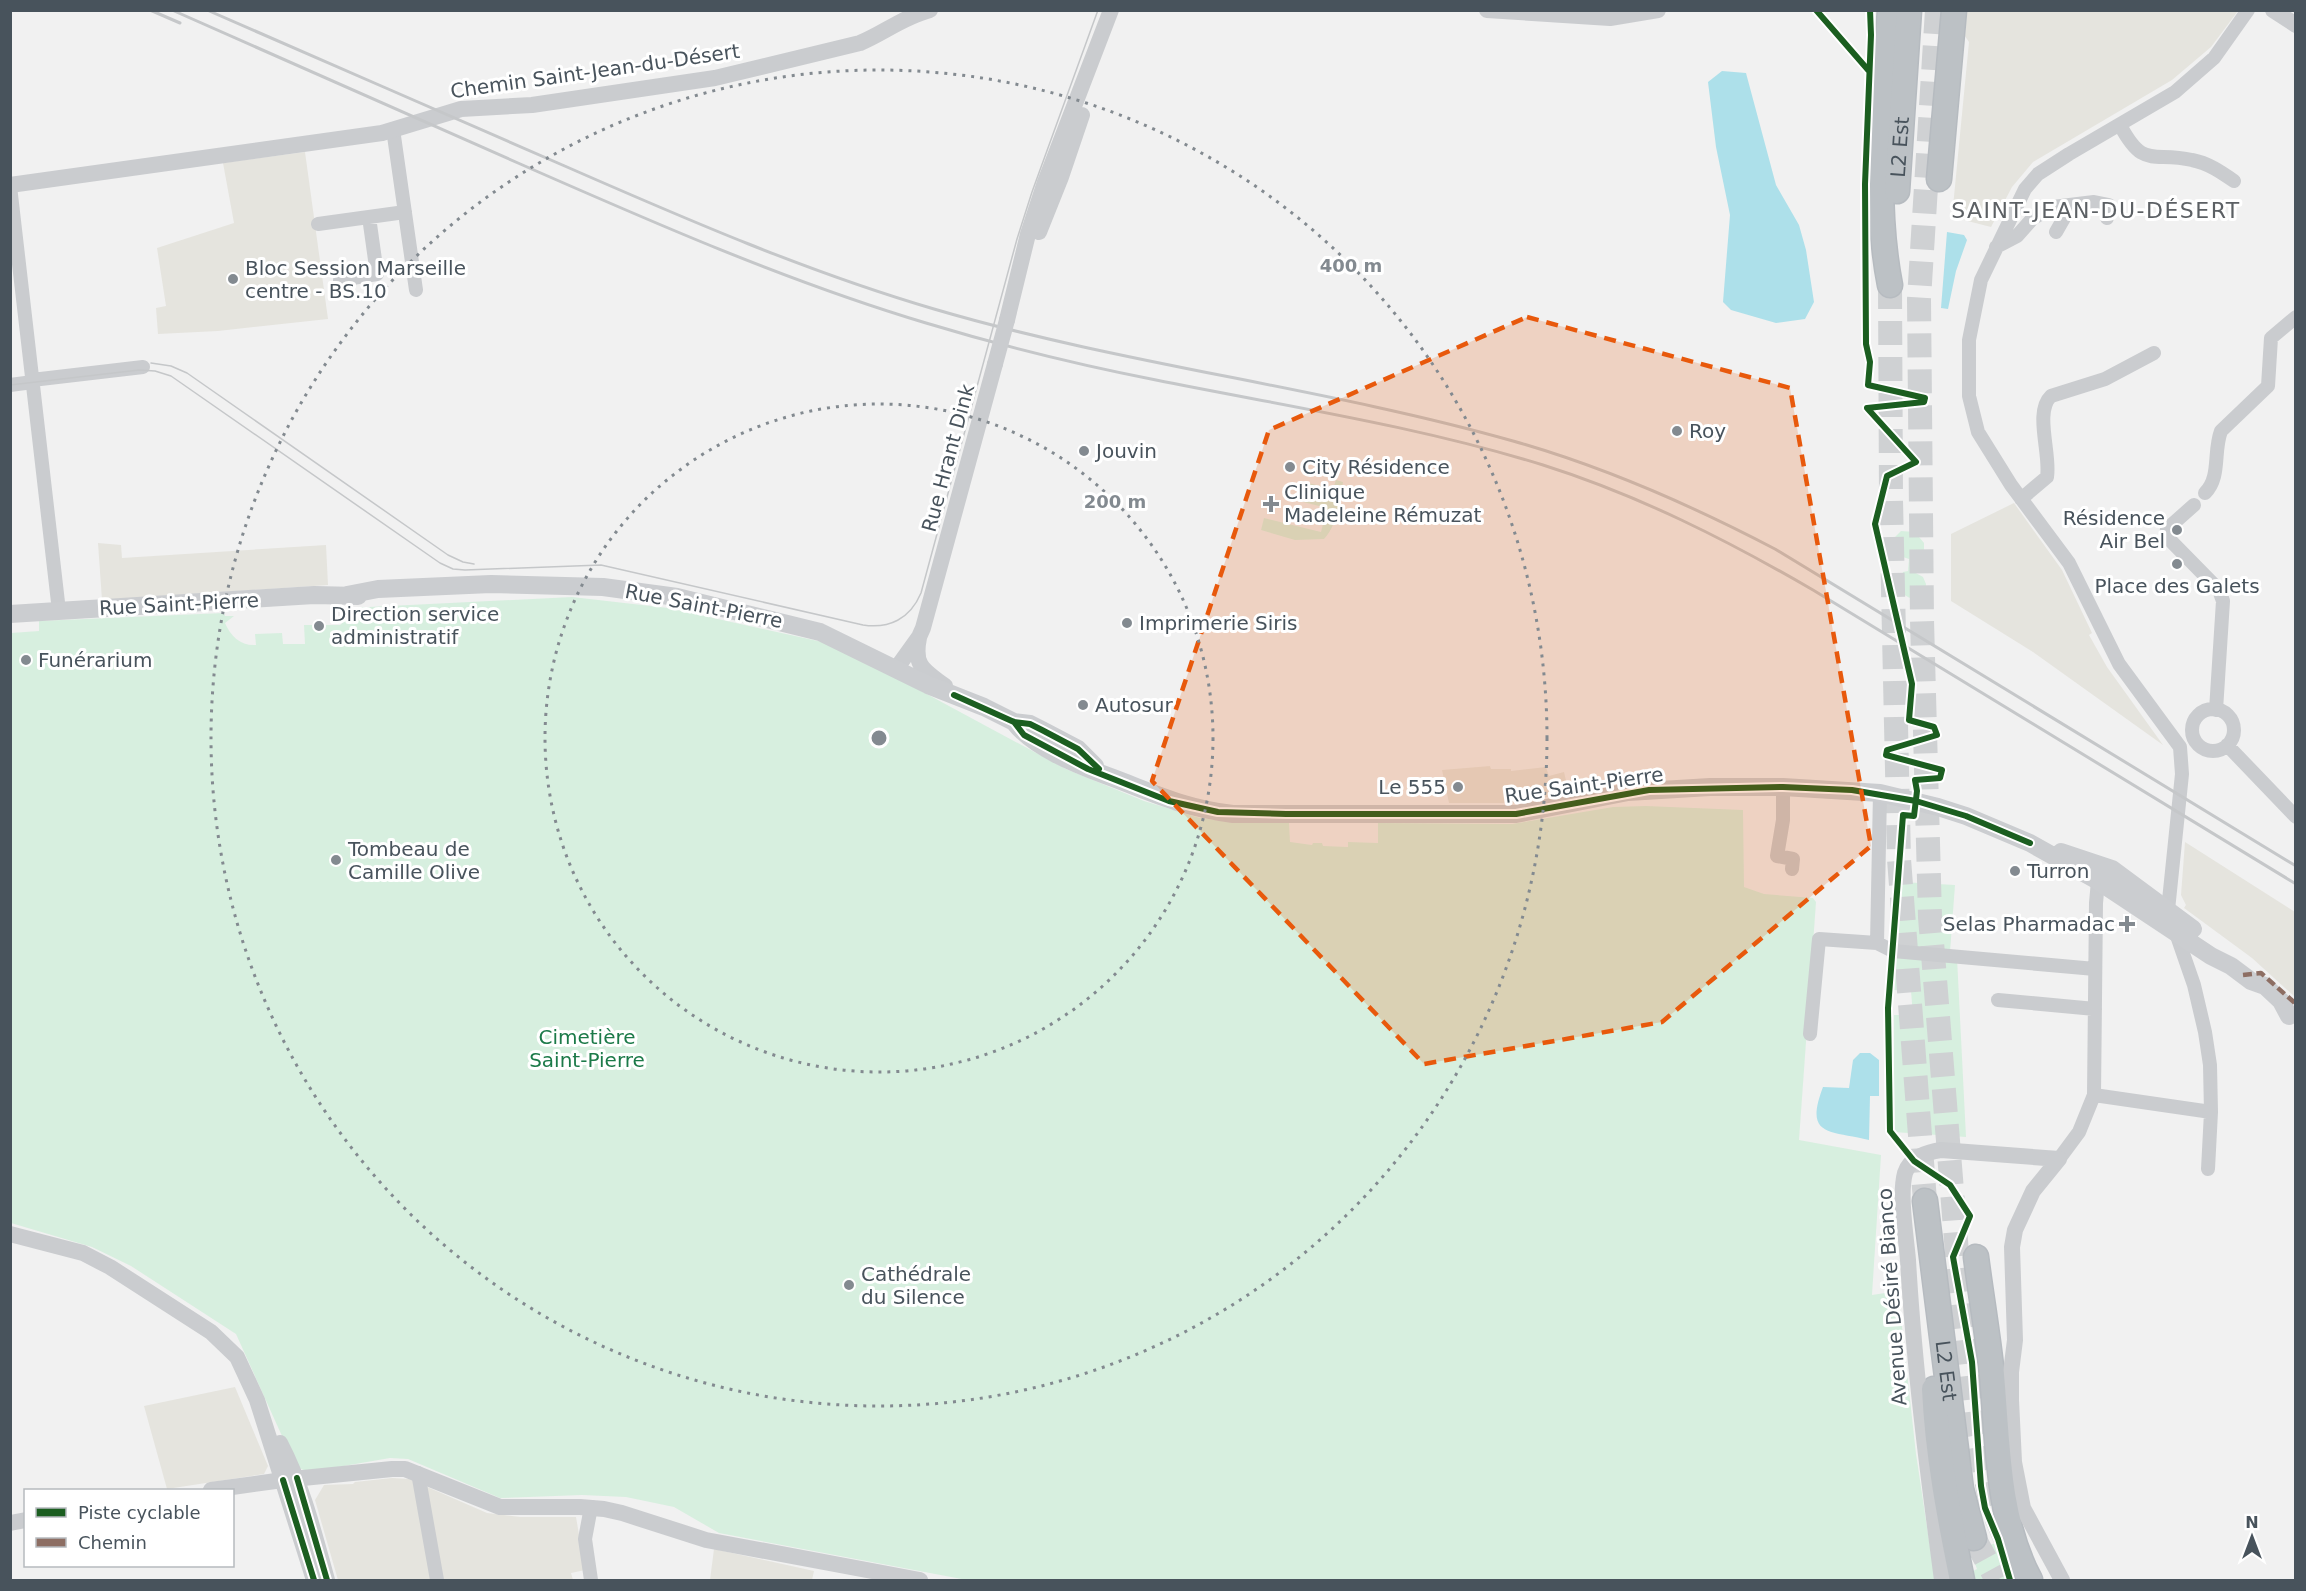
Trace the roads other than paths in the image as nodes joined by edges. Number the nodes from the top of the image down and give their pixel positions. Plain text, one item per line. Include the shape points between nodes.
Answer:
1 (930, 10) edge
2 (1111, 10) edge
3 (1121, 10) edge
4 (1487, 10) edge
5 (1597, 10) edge
6 (1658, 10) edge
7 (1890, 10) edge
8 (1909, 10) edge
9 (1954, 10) edge
10 (2248, 10) edge
11 (2273, 10) edge
12 (1564, 16) junction
13 (2295, 26) edge
14 (2120, 125) junction
15 (393, 129) junction
16 (1939, 179) dead end
17 (2234, 181) dead end
18 (10, 186) edge
19 (2094, 202) junction
20 (405, 212) junction
21 (369, 217) junction
22 (2107, 218) dead end
23 (318, 224) dead end
24 (2056, 232) dead end
25 (1996, 247) junction
26 (340, 279) dead end
27 (1015, 288) junction
28 (416, 290) dead end
29 (2295, 316) edge
30 (2154, 353) dead end
31 (143, 367) dead end
32 (32, 381) junction
33 (10, 385) edge
34 (2205, 494) dead end
35 (2021, 499) junction
36 (2194, 505) dead end
37 (59, 611) junction
38 (10, 614) edge
39 (919, 638) junction
40 (899, 664) junction
41 (954, 695) junction
42 (2216, 710) junction
43 (2194, 738) junction
44 (2227, 745) junction
45 (2180, 747) junction
46 (1783, 787) junction
47 (1880, 793) junction
48 (2295, 817) edge
49 (2030, 843) junction
50 (1792, 869) dead end
51 (2121, 875) junction
52 (2098, 881) junction
53 (2168, 910) junction
54 (2173, 929) junction
55 (1877, 943) junction
56 (2231, 966) junction
57 (2095, 969) junction
58 (1998, 1000) dead end
59 (2095, 1009) junction
60 (2292, 1019) edge
61 (1810, 1034) dead end
62 (2094, 1095) junction
63 (2211, 1112) junction
64 (2059, 1159) junction
65 (2208, 1169) dead end
66 (1925, 1202) tunnel mouth
67 (10, 1234) edge
68 (1932, 1257) junction
69 (1976, 1257) dead end
70 (418, 1473) junction
71 (290, 1479) junction
72 (225, 1489) edge
73 (591, 1508) junction
74 (1974, 1538) tunnel mouth
75 (314, 1581) edge
76 (327, 1581) edge
77 (437, 1581) edge
78 (591, 1581) edge
79 (920, 1581) edge
80 (1942, 1581) edge
81 (1962, 1581) edge
82 (2030, 1581) edge
83 (2062, 1581) edge

1 - 15 street, Chemin Saint-Jean-du-Désert via 860,43 749,71 532,105 461,109
2 - 27 street, Rue Hrant Dink via 1045,182
3 - 27 street, Rue Hrant Dink via 1061,177
4 - 12 street
5 - 12 street
6 - 12 street via 1610,18
7 - 8 highway, L2 Est via 1882,134 1883,252 1890,285
9 - 16 highway
10 - 14 street via 2214,58 2175,92
11 - 13 street
14 - 17 street via 2130,143 2143,155 2192,159 2210,165
14 - 25 street via 2038,174 2023,192
15 - 18 street, Chemin Saint-Jean-du-Désert
15 - 20 street
18 - 32 street
19 - 22 street via 2109,205
19 - 24 street via 2068,211
19 - 25 street via 2053,207 2032,218 2018,236
20 - 21 street
20 - 28 street
21 - 23 street
21 - 26 street via 377,274
25 - 35 street via 1975,303 1969,340 1969,396 1978,432
27 - 39 street, Rue Hrant Dink, bridge
29 - 34 street via 2271,338 2268,386 2221,431 2214,485
30 - 35 street via 2105,379 2046,400 2043,414 2047,477
31 - 32 street
32 - 33 street
32 - 37 street
35 - 45 street via 2069,563 2119,664
36 - 42 street via 2167,529 2166,536 2219,590 2223,601
37 - 38 main road, Rue Saint-Pierre
37 - 40 main road, Rue Saint-Pierre via 491,584 603,587 677,597 794,624
39 - 40 street, Rue Hrant Dink
39 - 41 street, Rue Hrant Dink via 921,668
40 - 41 main road, Rue Saint-Pierre via 928,685
41 - 46 main road, Rue Saint-Pierre via 1014,722 1024,735 1088,769 1170,801 1233,814 1516,813 1649,790
42 - 43 street via 2197,717
42 - 44 street via 2233,724 2234,734
43 - 44 street via 2203,749 2212,751
43 - 45 street
44 - 48 street
45 - 53 street via 2182,774
46 - 47 main road, Rue Saint-Pierre
46 - 50 street via 1772,855 1793,859
47 - 49 main road, Rue Saint-Pierre via 1966,816
47 - 55 street
49 - 51 main road, Rue Saint-Pierre via 2090,860
49 - 52 main road, Rue Saint-Pierre
51 - 52 street via 2106,874
51 - 53 main road, Rue Saint-Pierre
52 - 54 main road, Rue Saint-Pierre
52 - 57 street
53 - 54 street
53 - 56 main road, Rue Saint-Pierre via 2217,949
54 - 56 main road, Rue Saint-Pierre
54 - 63 street via 2194,985 2205,1032
55 - 57 street via 1893,951
55 - 61 street via 1819,939
56 - 60 main road via 2265,986
57 - 59 street
58 - 59 street
59 - 62 street
62 - 63 street
62 - 64 street via 2079,1132
63 - 65 street
64 - 80 street, Avenue Désiré Bianco via 1941,1150 1929,1152 1906,1171 1908,1263 1923,1438
64 - 83 street via 2033,1191 2015,1230 2011,1400 2014,1462 2023,1508
66 - 68 highway, L2 Est
67 - 71 street via 83,1253 211,1332 237,1357
68 - 74 highway, L2 Est via 1961,1490
68 - 81 highway via 1936,1426
69 - 82 highway via 2004,1495 2012,1535
70 - 71 street via 392,1468
70 - 73 street via 500,1507
70 - 77 street
71 - 72 street
71 - 75 street
71 - 76 street
73 - 78 street via 585,1539
73 - 79 street via 622,1513 706,1540

